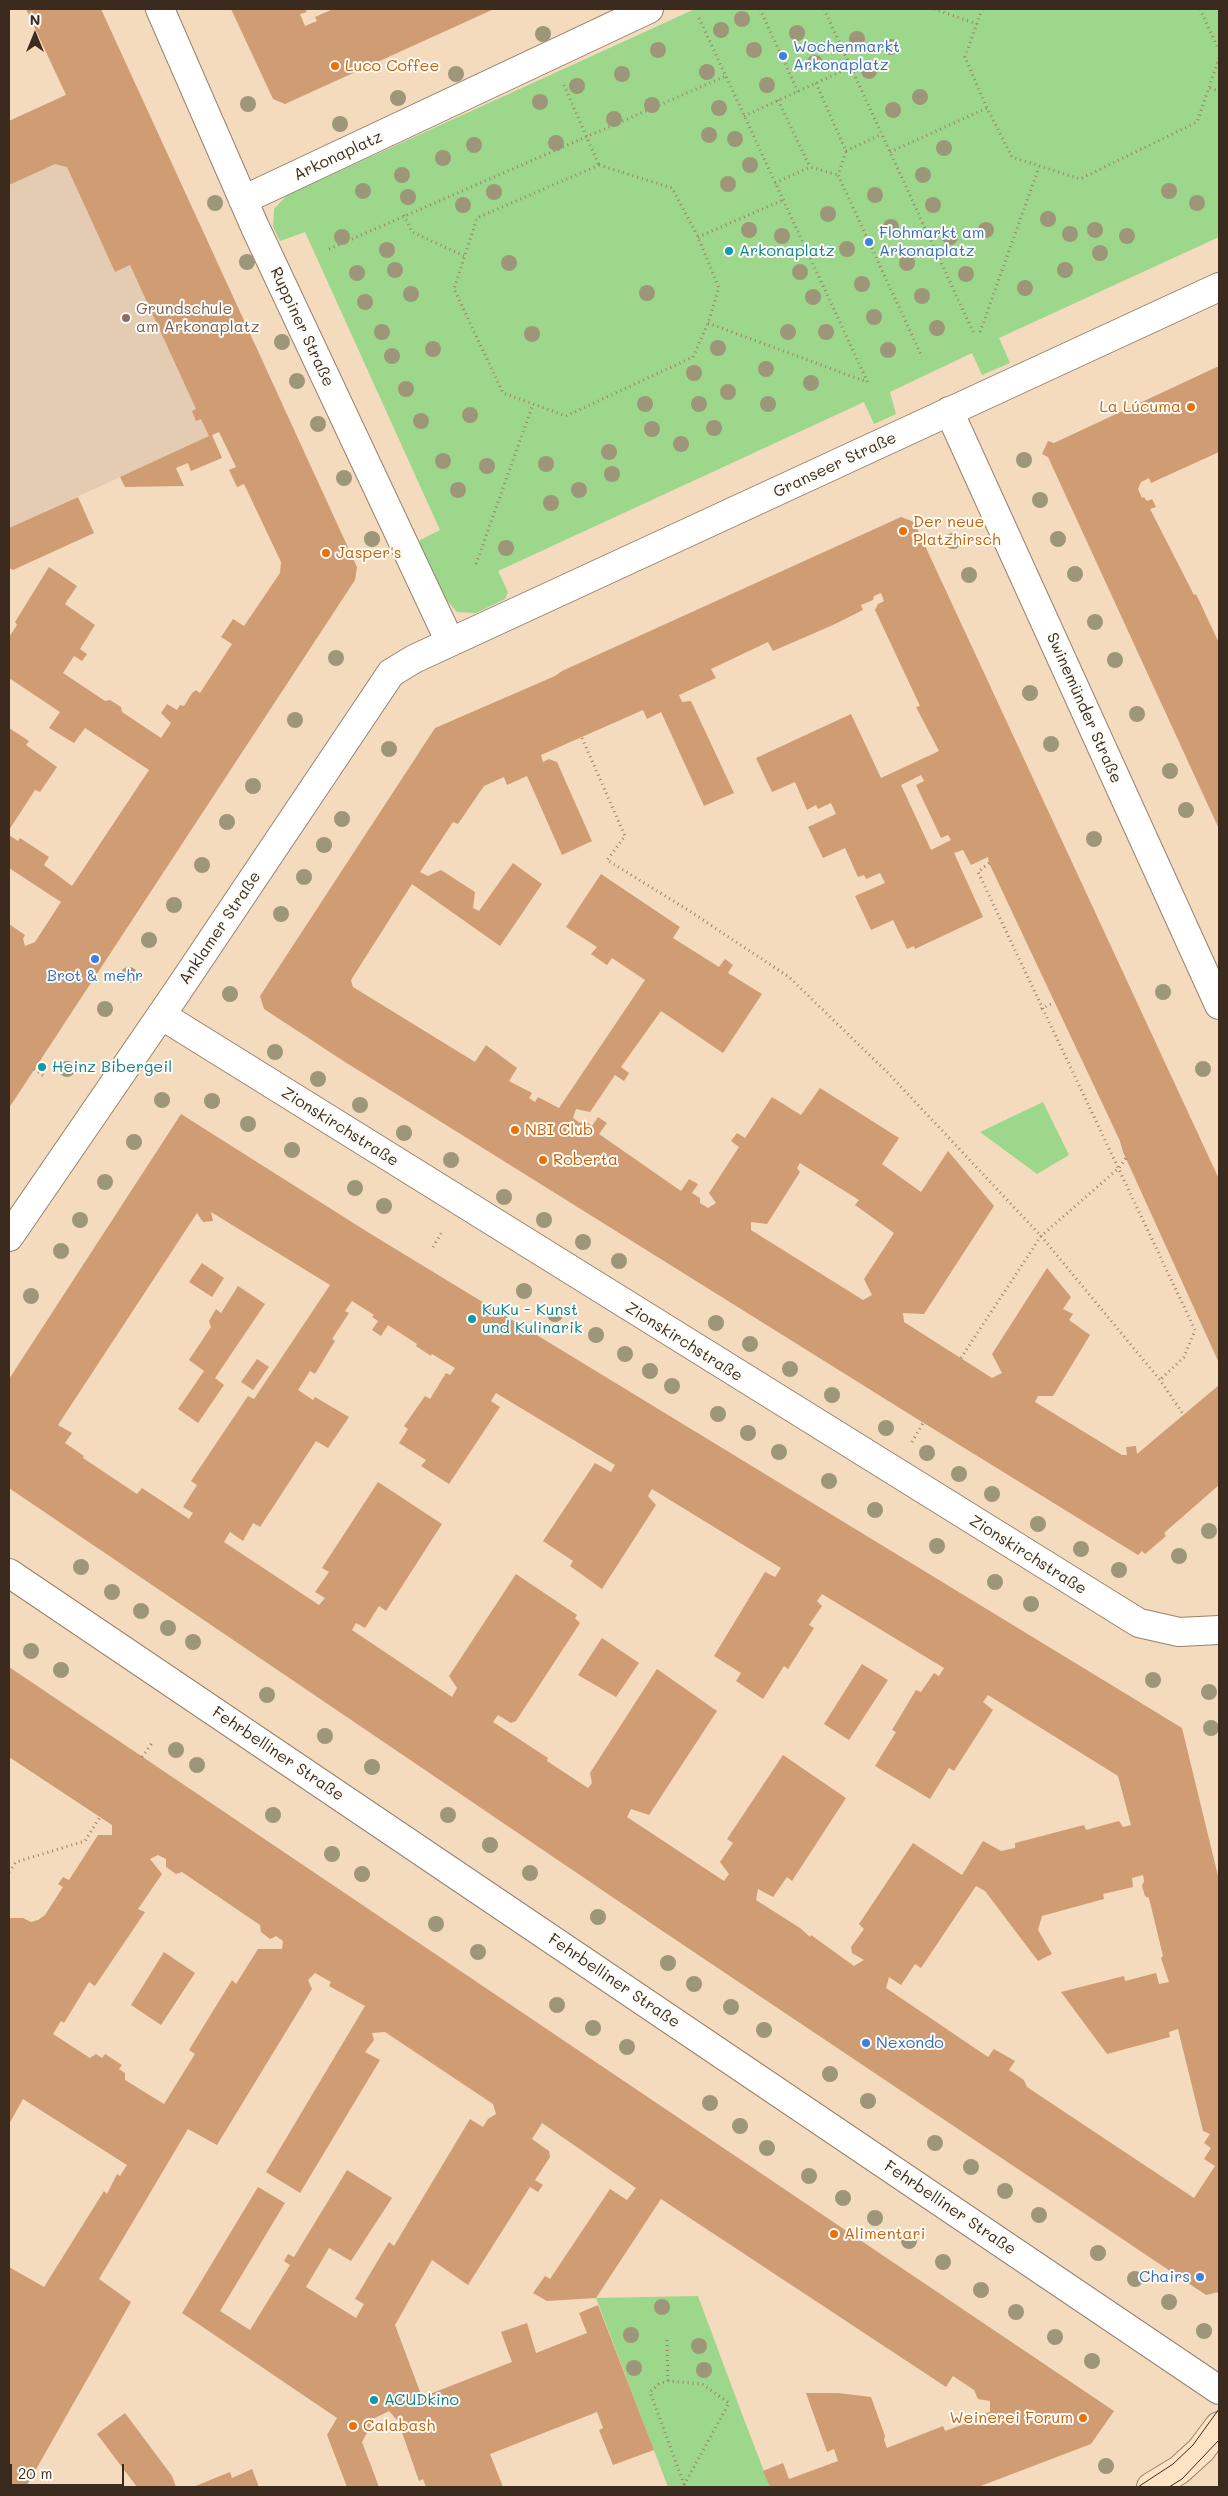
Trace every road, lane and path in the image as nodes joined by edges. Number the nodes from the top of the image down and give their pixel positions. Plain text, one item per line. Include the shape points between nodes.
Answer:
1 (160, 9) edge
2 (649, 9) edge
3 (760, 9) edge
4 (824, 9) edge
5 (934, 9) edge
6 (982, 9) edge
7 (1200, 9) edge
8 (699, 18) dead end
9 (977, 24) junction
10 (1219, 50) edge
11 (1219, 58) edge
12 (851, 67) junction
13 (726, 76) junction
14 (563, 82) dead end
15 (816, 83) junction
16 (1210, 88) junction
17 (1219, 91) edge
18 (798, 92) junction
19 (778, 100) junction
20 (987, 108) junction
21 (744, 116) junction
22 (882, 134) junction
23 (588, 136) junction
24 (846, 151) junction
25 (890, 152) junction
26 (599, 165) junction
27 (810, 167) junction
28 (1039, 167) junction
29 (838, 175) junction
30 (775, 183) junction
31 (243, 200) junction
32 (783, 200) junction
33 (404, 215) junction
34 (698, 237) junction
35 (328, 249) dead end
36 (464, 256) junction
37 (1219, 287) edge
38 (708, 323) junction
39 (980, 332) dead end
40 (974, 334) dead end
41 (922, 358) dead end
42 (533, 404) junction
43 (949, 411) junction
44 (476, 564) dead end
45 (450, 642) junction
46 (582, 738) dead end
47 (989, 863) dead end
48 (1054, 1003) dead end
49 (1219, 1005) edge
50 (1041, 1009) junction
51 (161, 1015) junction
52 (34, 1069) dead end
53 (45, 1077) dead end
54 (1126, 1158) dead end
55 (1119, 1168) junction
56 (1041, 1236) junction
57 (9, 1238) edge
58 (961, 1358) dead end
59 (1160, 1380) junction
60 (1183, 1414) dead end
61 (9, 1573) edge
62 (1219, 1630) edge
63 (152, 1744) dead end
64 (142, 1757) dead end
65 (100, 1817) dead end
66 (9, 1872) edge
67 (667, 2340) dead end
68 (668, 2382) junction
69 (1219, 2390) edge
70 (1219, 2426) edge
71 (685, 2486) edge
72 (1151, 2487) edge

1 - 31 street, Ruppiner Straße
2 - 31 street, Arkonaplatz
3 - 18 path
4 - 12 path
5 - 9 path
6 - 9 path
7 - 10 path
8 - 13 path
9 - 20 path via 965,57
11 - 16 path
12 - 15 path
12 - 22 path
13 - 21 path
13 - 23 path
14 - 23 path
15 - 18 path
15 - 24 path
16 - 17 path
16 - 28 path via 1197,122 1080,179
18 - 19 path
19 - 21 path
19 - 27 path
20 - 25 path
20 - 28 path via 1012,157
21 - 30 path
22 - 24 path
22 - 25 path
23 - 26 path
23 - 33 path
24 - 29 path
25 - 40 path
26 - 34 path via 672,188
26 - 36 path via 477,218
27 - 29 path
27 - 30 path
28 - 39 path
29 - 41 path
30 - 32 path
31 - 45 street, Ruppiner Straße
32 - 34 path
32 - 38 path via 868,383
33 - 35 path
33 - 36 path via 412,232
34 - 38 path via 719,288
36 - 42 path via 454,289 503,393
37 - 43 street, Granseer Straße
38 - 42 path via 693,357 566,416
42 - 44 path
43 - 45 street, Granseer Straße
43 - 49 street, Swinemünder Straße
45 - 51 street, Anklamer Straße via 391,673
46 - 56 path via 625,836 607,860 789,977 889,1074
47 - 50 path via 978,872
48 - 50 path
50 - 55 path
51 - 57 street, Anklamer Straße
51 - 62 street, Zionskirchstraße via 1139,1623 1179,1632
52 - 53 path
54 - 55 path
55 - 56 path
55 - 59 path via 1195,1330 1184,1358
56 - 58 path
56 - 59 path
59 - 60 path
61 - 69 street, Fehrbelliner Straße
63 - 64 path
65 - 66 path via 85,1841 16,1862
67 - 68 path
68 - 71 path via 659,2384 650,2392
68 - 71 path via 702,2384 729,2403
70 - 72 street via 1201,2450 1179,2470

